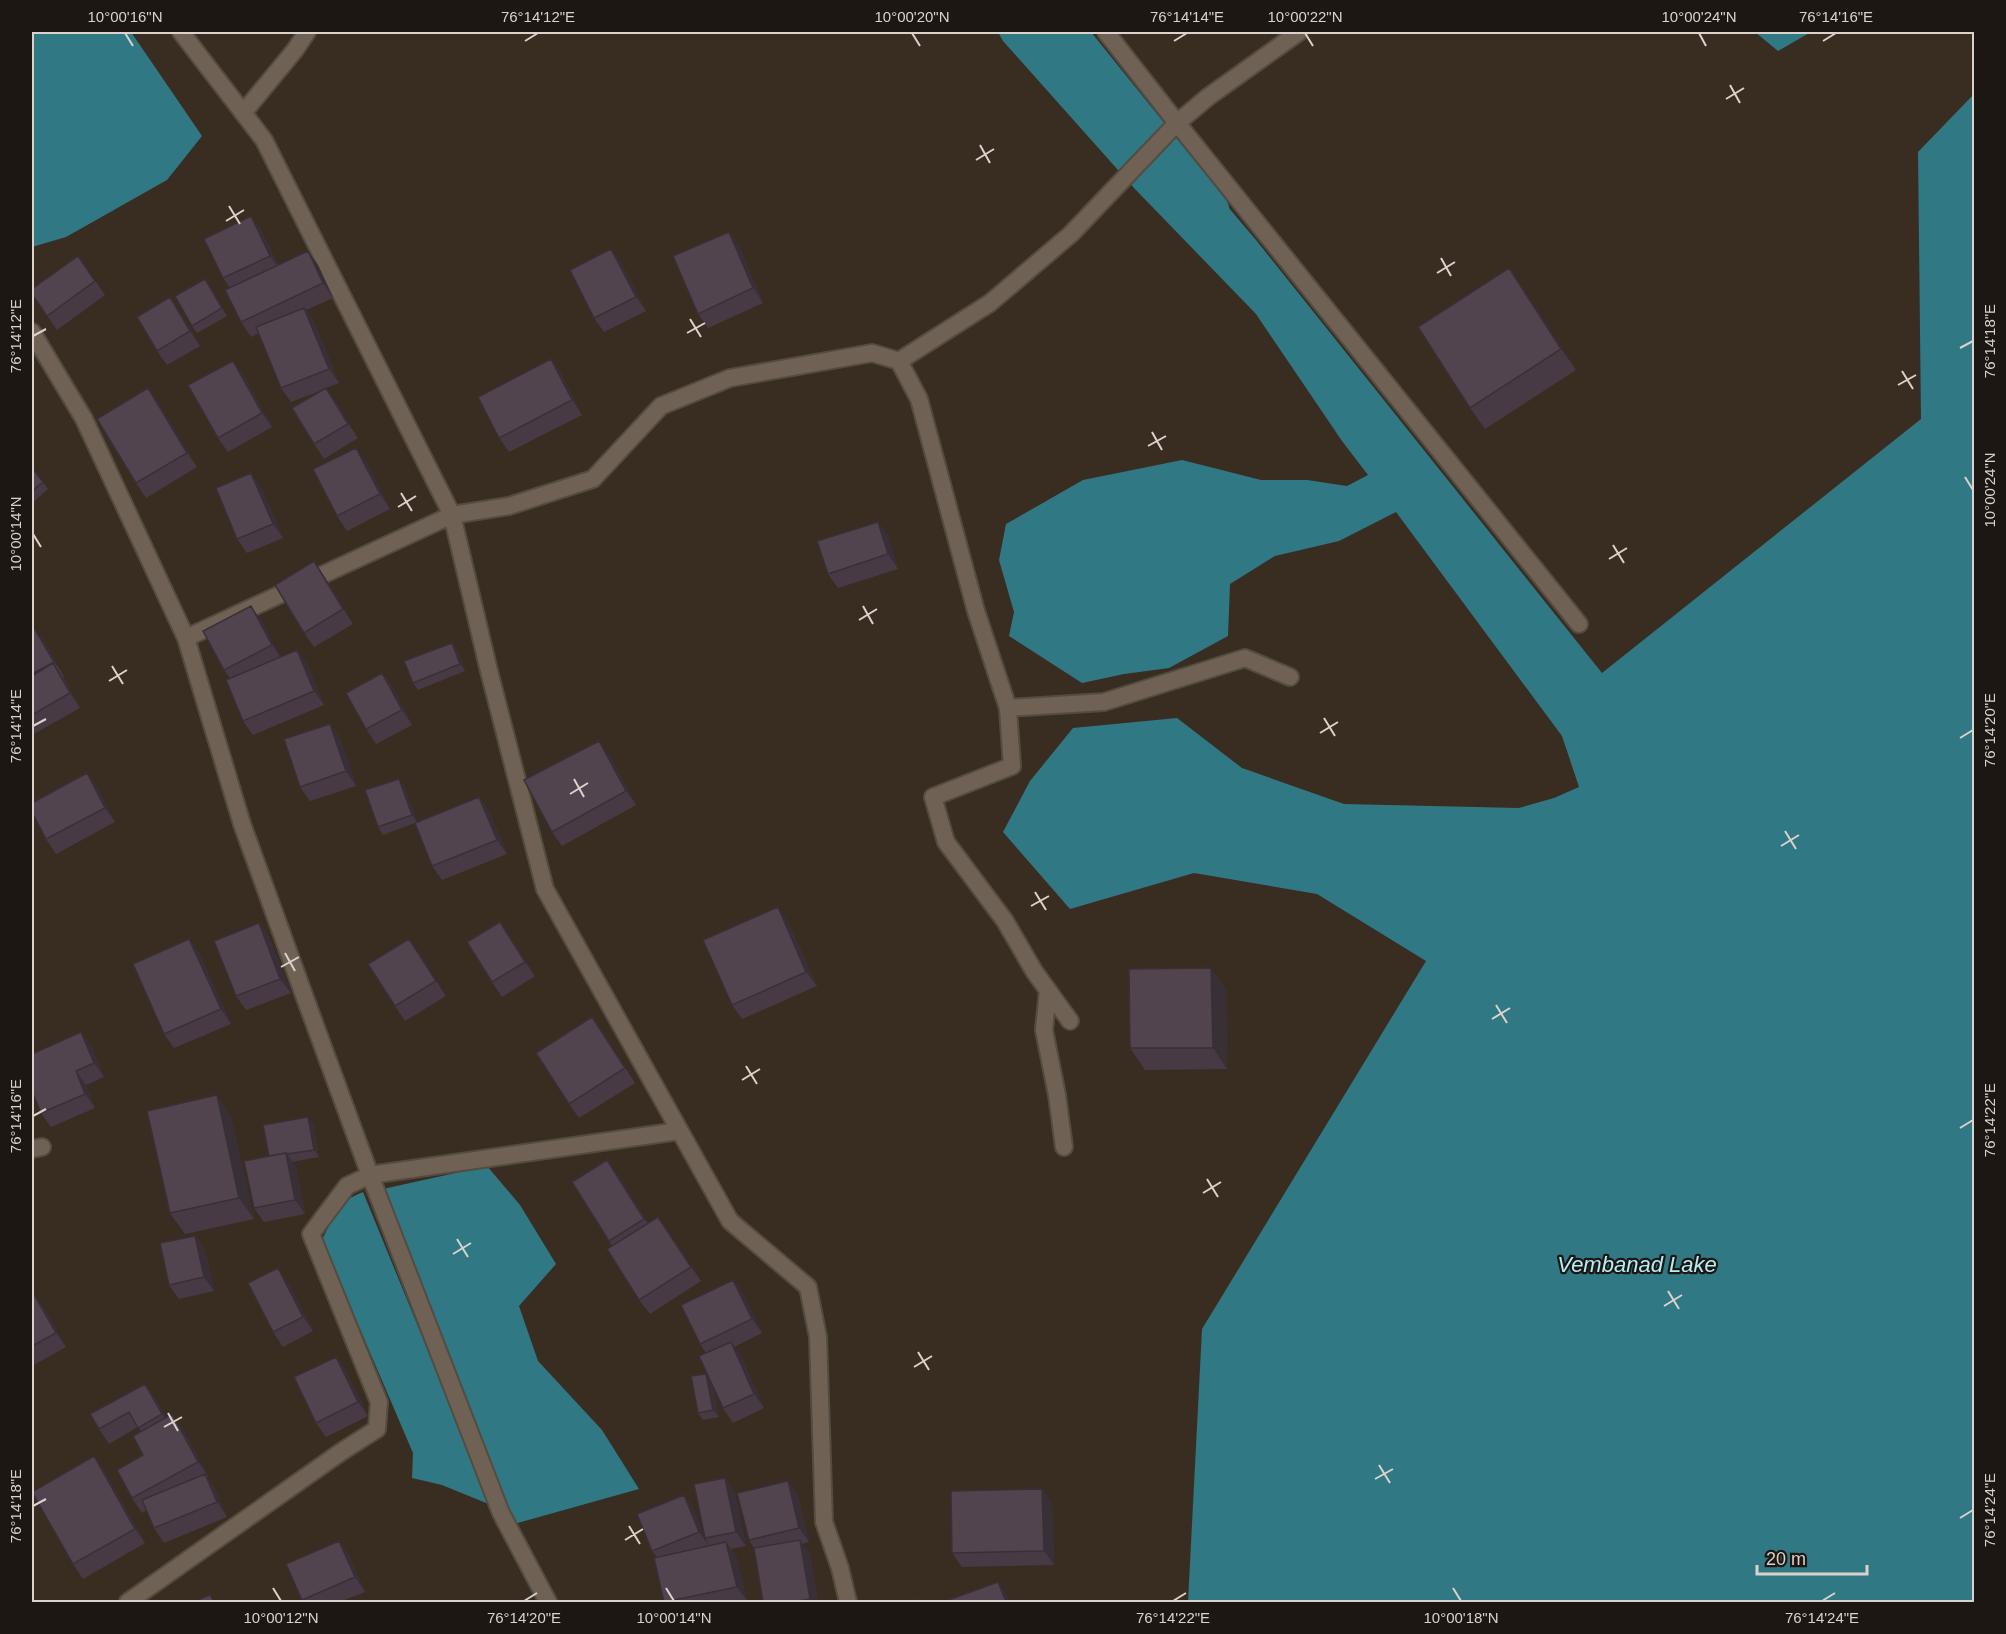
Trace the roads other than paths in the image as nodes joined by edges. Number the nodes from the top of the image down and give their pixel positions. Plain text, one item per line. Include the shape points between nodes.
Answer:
1 (182, 32) edge
2 (307, 32) edge
3 (1106, 32) edge
4 (1299, 32) edge
5 (243, 113) junction
6 (1173, 127) junction
7 (32, 332) edge
8 (899, 361) junction
9 (452, 515) junction
10 (1579, 624) dead end
11 (186, 638) junction
12 (1290, 676) dead end
13 (1008, 708) junction
14 (1048, 990) junction
15 (1070, 1021) dead end
16 (679, 1131) junction
17 (1065, 1147) dead end
18 (370, 1174) junction
19 (128, 1602) edge
20 (548, 1602) edge
21 (849, 1602) edge

1 - 5 street
2 - 5 street
3 - 6 street
4 - 6 street
5 - 9 street via 264,141
6 - 8 street via 1071,234 990,303
6 - 10 street
7 - 11 street via 84,419
8 - 9 street via 872,353 730,378 661,406 593,479 508,507
8 - 13 street via 919,399 976,611
9 - 11 street
9 - 16 street via 546,889
11 - 18 street via 242,824
12 - 13 street via 1245,658 1104,702
13 - 14 street via 1012,766 933,797 946,842 1005,921
14 - 15 street
14 - 17 street via 1044,1030
16 - 18 street
16 - 21 street via 730,1221 808,1287 818,1337 824,1522
18 - 19 street via 347,1186 311,1234 379,1402 377,1429
18 - 20 street via 501,1513

